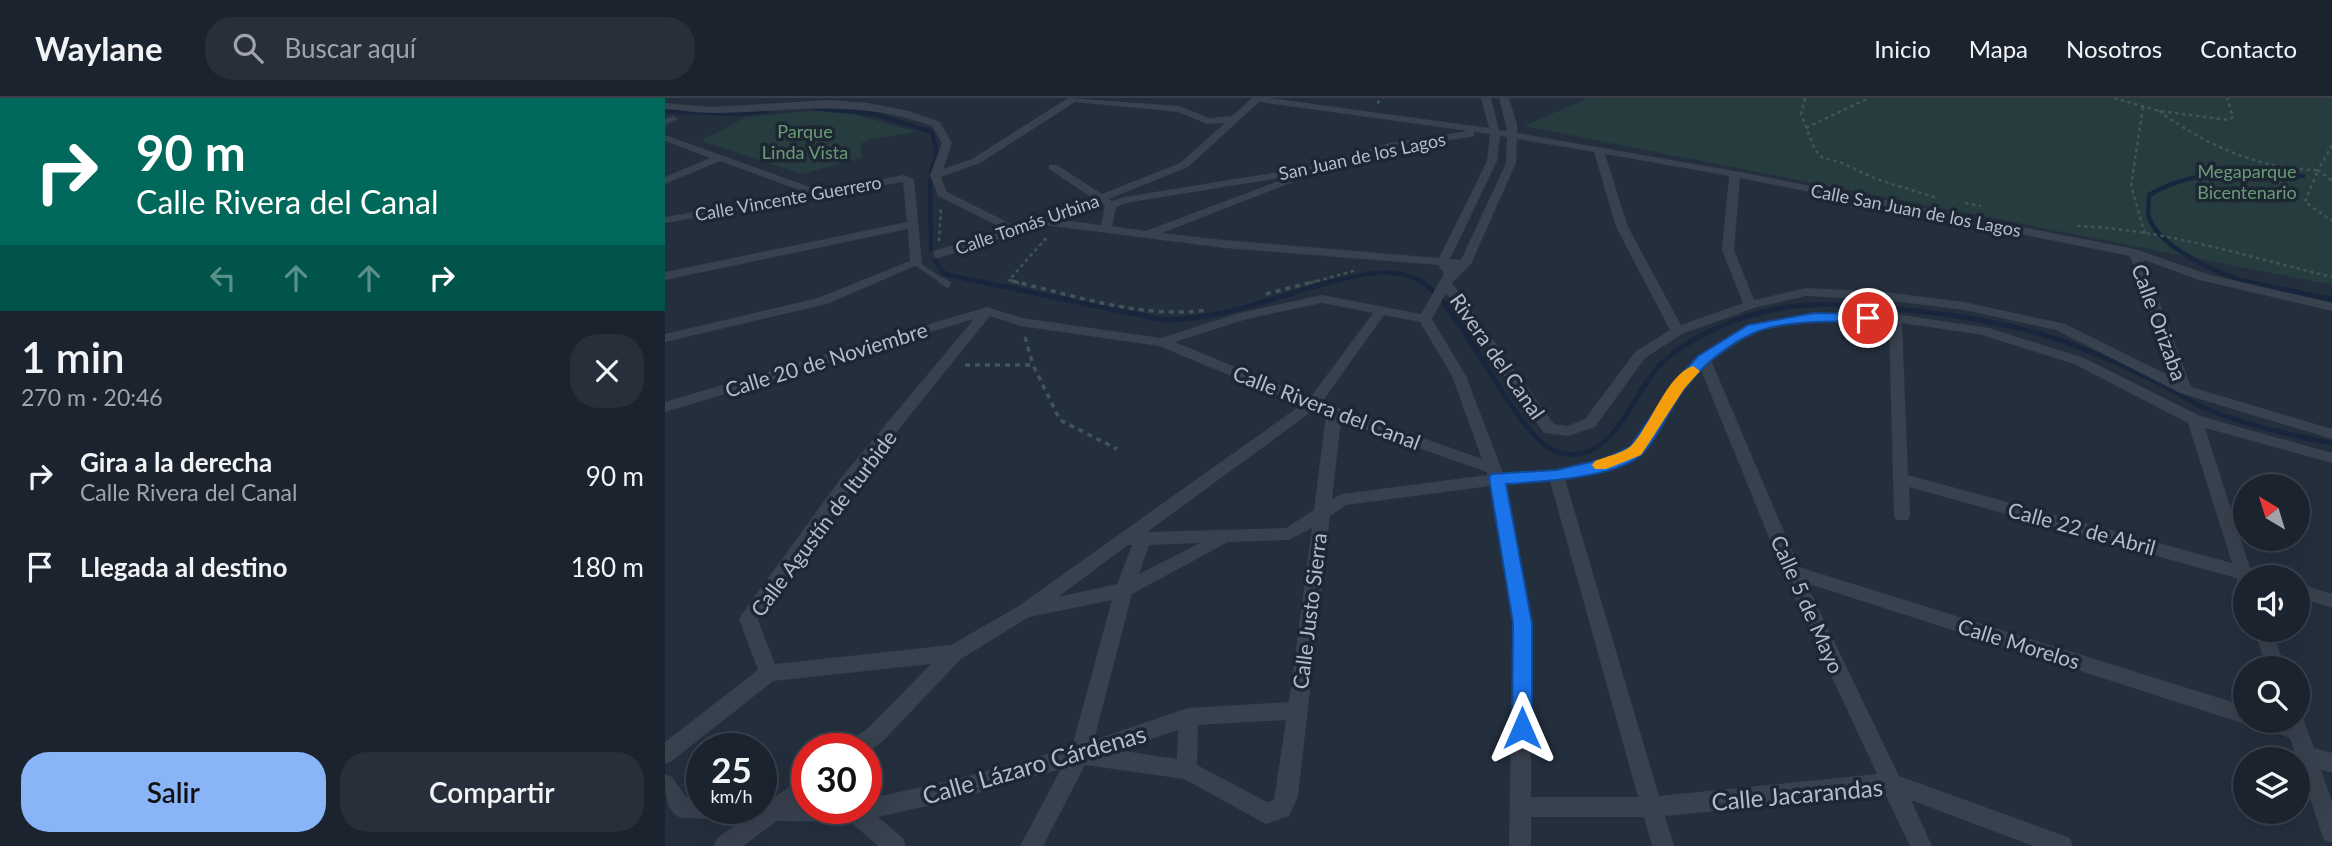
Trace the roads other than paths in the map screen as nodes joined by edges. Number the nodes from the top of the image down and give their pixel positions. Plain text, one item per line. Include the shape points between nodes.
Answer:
1 (1074, 98) edge
2 (1258, 98) edge
3 (1486, 98) edge
4 (1504, 98) edge
5 (665, 106) edge
6 (1234, 119) junction
7 (1207, 121) junction
8 (1493, 131) junction
9 (1513, 136) junction
10 (665, 138) edge
11 (1207, 144) junction
12 (1598, 150) junction
13 (719, 158) junction
14 (1053, 167) dead end
15 (1317, 169) junction
16 (1735, 174) junction
17 (935, 175) junction
18 (665, 181) edge
19 (815, 192) junction
20 (1109, 199) junction
21 (665, 220) edge
22 (1043, 220) junction
23 (1059, 223) junction
24 (914, 224) junction
25 (1012, 229) junction
26 (1106, 229) junction
27 (1147, 234) junction
28 (2135, 253) junction
29 (938, 254) road end
30 (1443, 262) junction
31 (916, 263) junction
32 (1465, 264) junction
33 (665, 276) edge
34 (1447, 282) junction
35 (947, 284) dead end
36 (1750, 305) junction
37 (2332, 307) edge
38 (1382, 309) junction
39 (987, 310) junction
40 (1428, 314) junction
41 (1895, 318) junction
42 (1677, 331) junction
43 (665, 338) edge
44 (1162, 342) junction
45 (1703, 359) junction
46 (2185, 390) junction
47 (1314, 403) junction
48 (665, 407) edge
49 (1334, 413) junction
50 (2196, 420) junction
51 (2332, 434) edge
52 (2332, 458) edge
53 (1495, 474) junction
54 (1556, 475) junction
55 (1902, 480) junction
56 (1320, 514) junction
57 (1902, 516) dead end
58 (1226, 537) junction
59 (1133, 539) junction
60 (2241, 565) edge
61 (1792, 572) junction
62 (2233, 572) edge
63 (1124, 590) junction
64 (2310, 594) edge
65 (2332, 601) edge
66 (1023, 612) junction
67 (954, 653) junction
68 (769, 673) junction
69 (1297, 710) junction
70 (2233, 711) edge
71 (1188, 717) junction
72 (877, 733) edge
73 (665, 754) edge
74 (1080, 754) junction
75 (2310, 757) edge
76 (2332, 763) edge
77 (2310, 768) edge
78 (1187, 770) junction
79 (1891, 783) junction
80 (665, 784) edge
81 (882, 806) edge
82 (1521, 807) junction
83 (1652, 807) junction
84 (686, 808) edge
85 (754, 824) edge
86 (869, 824) edge
87 (2332, 832) edge
88 (725, 846) edge
89 (895, 846) edge
90 (1031, 846) edge
91 (1520, 846) edge
92 (1663, 846) edge
93 (1921, 846) edge
94 (2062, 846) edge

1 - 7 street via 1179,109
1 - 17 street via 976,161
2 - 6 street
2 - 8 street, Calle San Juan de los Lagos
3 - 8 street
4 - 9 street
5 - 17 street via 712,110 829,103 906,113 936,124 947,143
6 - 7 street
6 - 11 street
7 - 11 street
8 - 9 street, Calle San Juan de los Lagos
8 - 15 street, San Juan de los Lagos via 1389,146
8 - 30 street via 1492,160
9 - 12 street, Calle San Juan de los Lagos
9 - 32 street via 1511,163
10 - 13 street
11 - 20 street via 1184,165
12 - 16 street, Calle San Juan de los Lagos
12 - 42 street via 1622,227
13 - 18 street
13 - 19 street
14 - 20 street
15 - 20 street, San Juan de los Lagos
15 - 27 street
16 - 28 street, Calle San Juan de los Lagos
16 - 36 street via 1728,250
17 - 25 street via 942,194
19 - 21 street, Calle Vincente Guerrero
19 - 24 street, Calle Vincente Guerrero via 904,178 910,181
20 - 22 street, Calle Tomás Urbina
20 - 23 street
20 - 26 street
22 - 23 street
22 - 25 street, Calle Tomás Urbina
23 - 26 street
24 - 31 street
24 - 33 street
25 - 29 street, Calle Tomás Urbina
26 - 27 street
27 - 30 street
28 - 37 street, Calle San Juan de los Lagos via 2203,277
28 - 46 street, Calle Orizaba
30 - 32 street
30 - 34 street, Rivera del Canal
31 - 35 lane
31 - 43 street via 822,301
32 - 34 street
34 - 40 street
34 - 42 street, Rivera del Canal via 1549,429 1568,430 1590,423 1640,355
36 - 42 street
36 - 46 street via 1806,292 1964,306 2060,327
38 - 40 street, Calle Rivera del Canal
38 - 44 street, Calle Rivera del Canal via 1322,299 1244,316
38 - 47 street
39 - 44 street, Calle Rivera del Canal via 1020,322
39 - 48 street, Calle 20 de Noviembre
39 - 68 street, Calle Agustín de Iturbide via 847,482 748,619
40 - 53 street via 1459,376
41 - 45 street, Calle Rivera del Canal via 1814,317 1753,328
41 - 50 street, Calle Rivera del Canal via 1984,331 2079,361
41 - 55 street
44 - 47 street, Calle Rivera del Canal
45 - 54 street, Calle Rivera del Canal via 1679,386 1636,451 1608,464
45 - 61 street, Calle 5 de Mayo
46 - 51 street
47 - 49 street, Calle Rivera del Canal
47 - 59 street
49 - 53 street, Calle Rivera del Canal
49 - 56 street, Calle Justo Sierra
50 - 52 street, Calle Rivera del Canal
50 - 60 street
53 - 54 street, Calle Rivera del Canal
53 - 56 street via 1342,500
53 - 82 street via 1523,623
54 - 83 street
55 - 57 street
55 - 62 street, Calle 22 de Abril
56 - 58 street via 1289,534
56 - 69 street, Calle Justo Sierra
58 - 59 street
58 - 63 street
59 - 63 street
59 - 66 street
61 - 70 street, Calle Morelos
61 - 79 street, Calle 5 de Mayo
63 - 66 street
63 - 74 street
64 - 65 street
66 - 67 street
67 - 68 street
67 - 72 street
68 - 73 street
69 - 71 street, Calle Lázaro Cárdenas
69 - 78 street, Calle Justo Sierra via 1287,796 1281,808 1266,813
71 - 74 street, Calle Lázaro Cárdenas
71 - 78 street
74 - 78 street
74 - 81 street, Calle Lázaro Cárdenas
74 - 90 street
75 - 76 street
77 - 87 street
79 - 83 street, Calle Jacarandas
79 - 93 street, Calle 5 de Mayo
79 - 94 street, Calle Jacarandas
80 - 84 street, Calle Lázaro Cárdenas via 681,808
82 - 83 street, Calle Jacarandas
82 - 91 street
83 - 92 street
85 - 88 street
86 - 89 street

